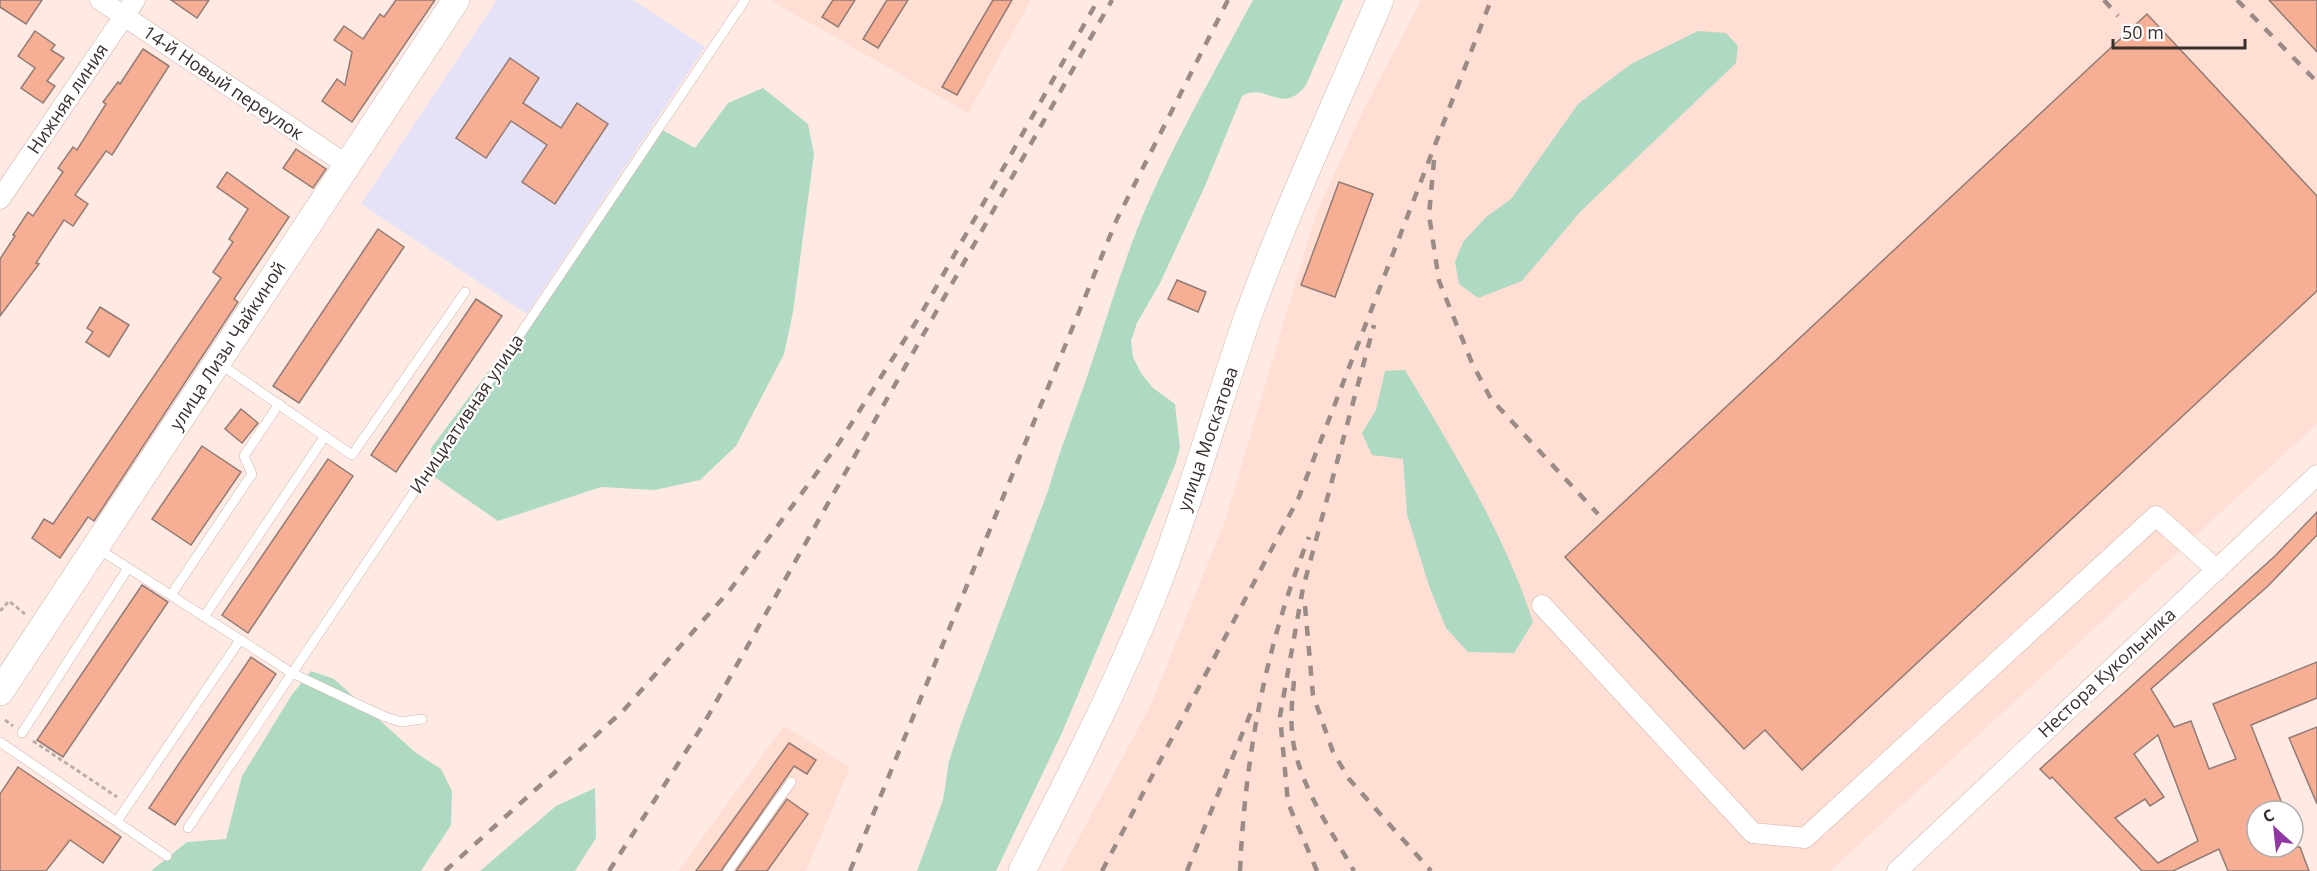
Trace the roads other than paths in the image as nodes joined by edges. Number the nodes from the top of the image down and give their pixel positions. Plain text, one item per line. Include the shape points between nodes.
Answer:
1 (100, 0) edge
2 (456, 0) edge
3 (745, 0) edge
4 (1380, 0) edge
5 (130, 8) edge
6 (347, 165) junction
7 (0, 199) edge
8 (465, 292) dead end
9 (218, 362) junction
10 (279, 404) junction
11 (325, 436) junction
12 (2317, 475) edge
13 (95, 547) junction
14 (128, 568) junction
15 (2217, 570) junction
16 (171, 595) junction
17 (1542, 605) dead end
18 (204, 617) junction
19 (240, 640) junction
20 (292, 673) junction
21 (0, 692) edge
22 (422, 719) dead end
23 (22, 733) road end
24 (0, 742) edge
25 (791, 782) dead end
26 (117, 821) junction
27 (188, 828) dead end
28 (167, 856) dead end
29 (728, 871) edge
30 (1022, 871) edge
31 (1897, 871) edge

1 - 5 street, 14-й Новый переулок
2 - 6 main road, улица Лизы Чайкиной
3 - 20 lane, Инициативная улица
4 - 30 main road, улица Москатова via 1282,229 1247,320 1202,462 1109,701
5 - 6 street, 14-й Новый переулок
5 - 7 street, Нижняя линия
6 - 9 main road, улица Лизы Чайкиной
8 - 11 lane via 352,455
9 - 10 lane
9 - 13 main road, улица Лизы Чайкиной
10 - 11 lane
10 - 16 lane via 244,456 252,474
11 - 18 lane
12 - 15 street, Нестора Кукольника
13 - 14 lane
13 - 21 main road, улица Лизы Чайкиной
14 - 16 lane
14 - 23 lane
15 - 17 street via 2156,516 1804,838 1753,833
15 - 31 street, Нестора Кукольника
16 - 18 lane
18 - 19 lane
19 - 20 lane
19 - 26 lane
20 - 22 lane via 383,716 401,722
20 - 27 lane, Инициативная улица
24 - 26 lane
25 - 29 lane
26 - 28 lane

